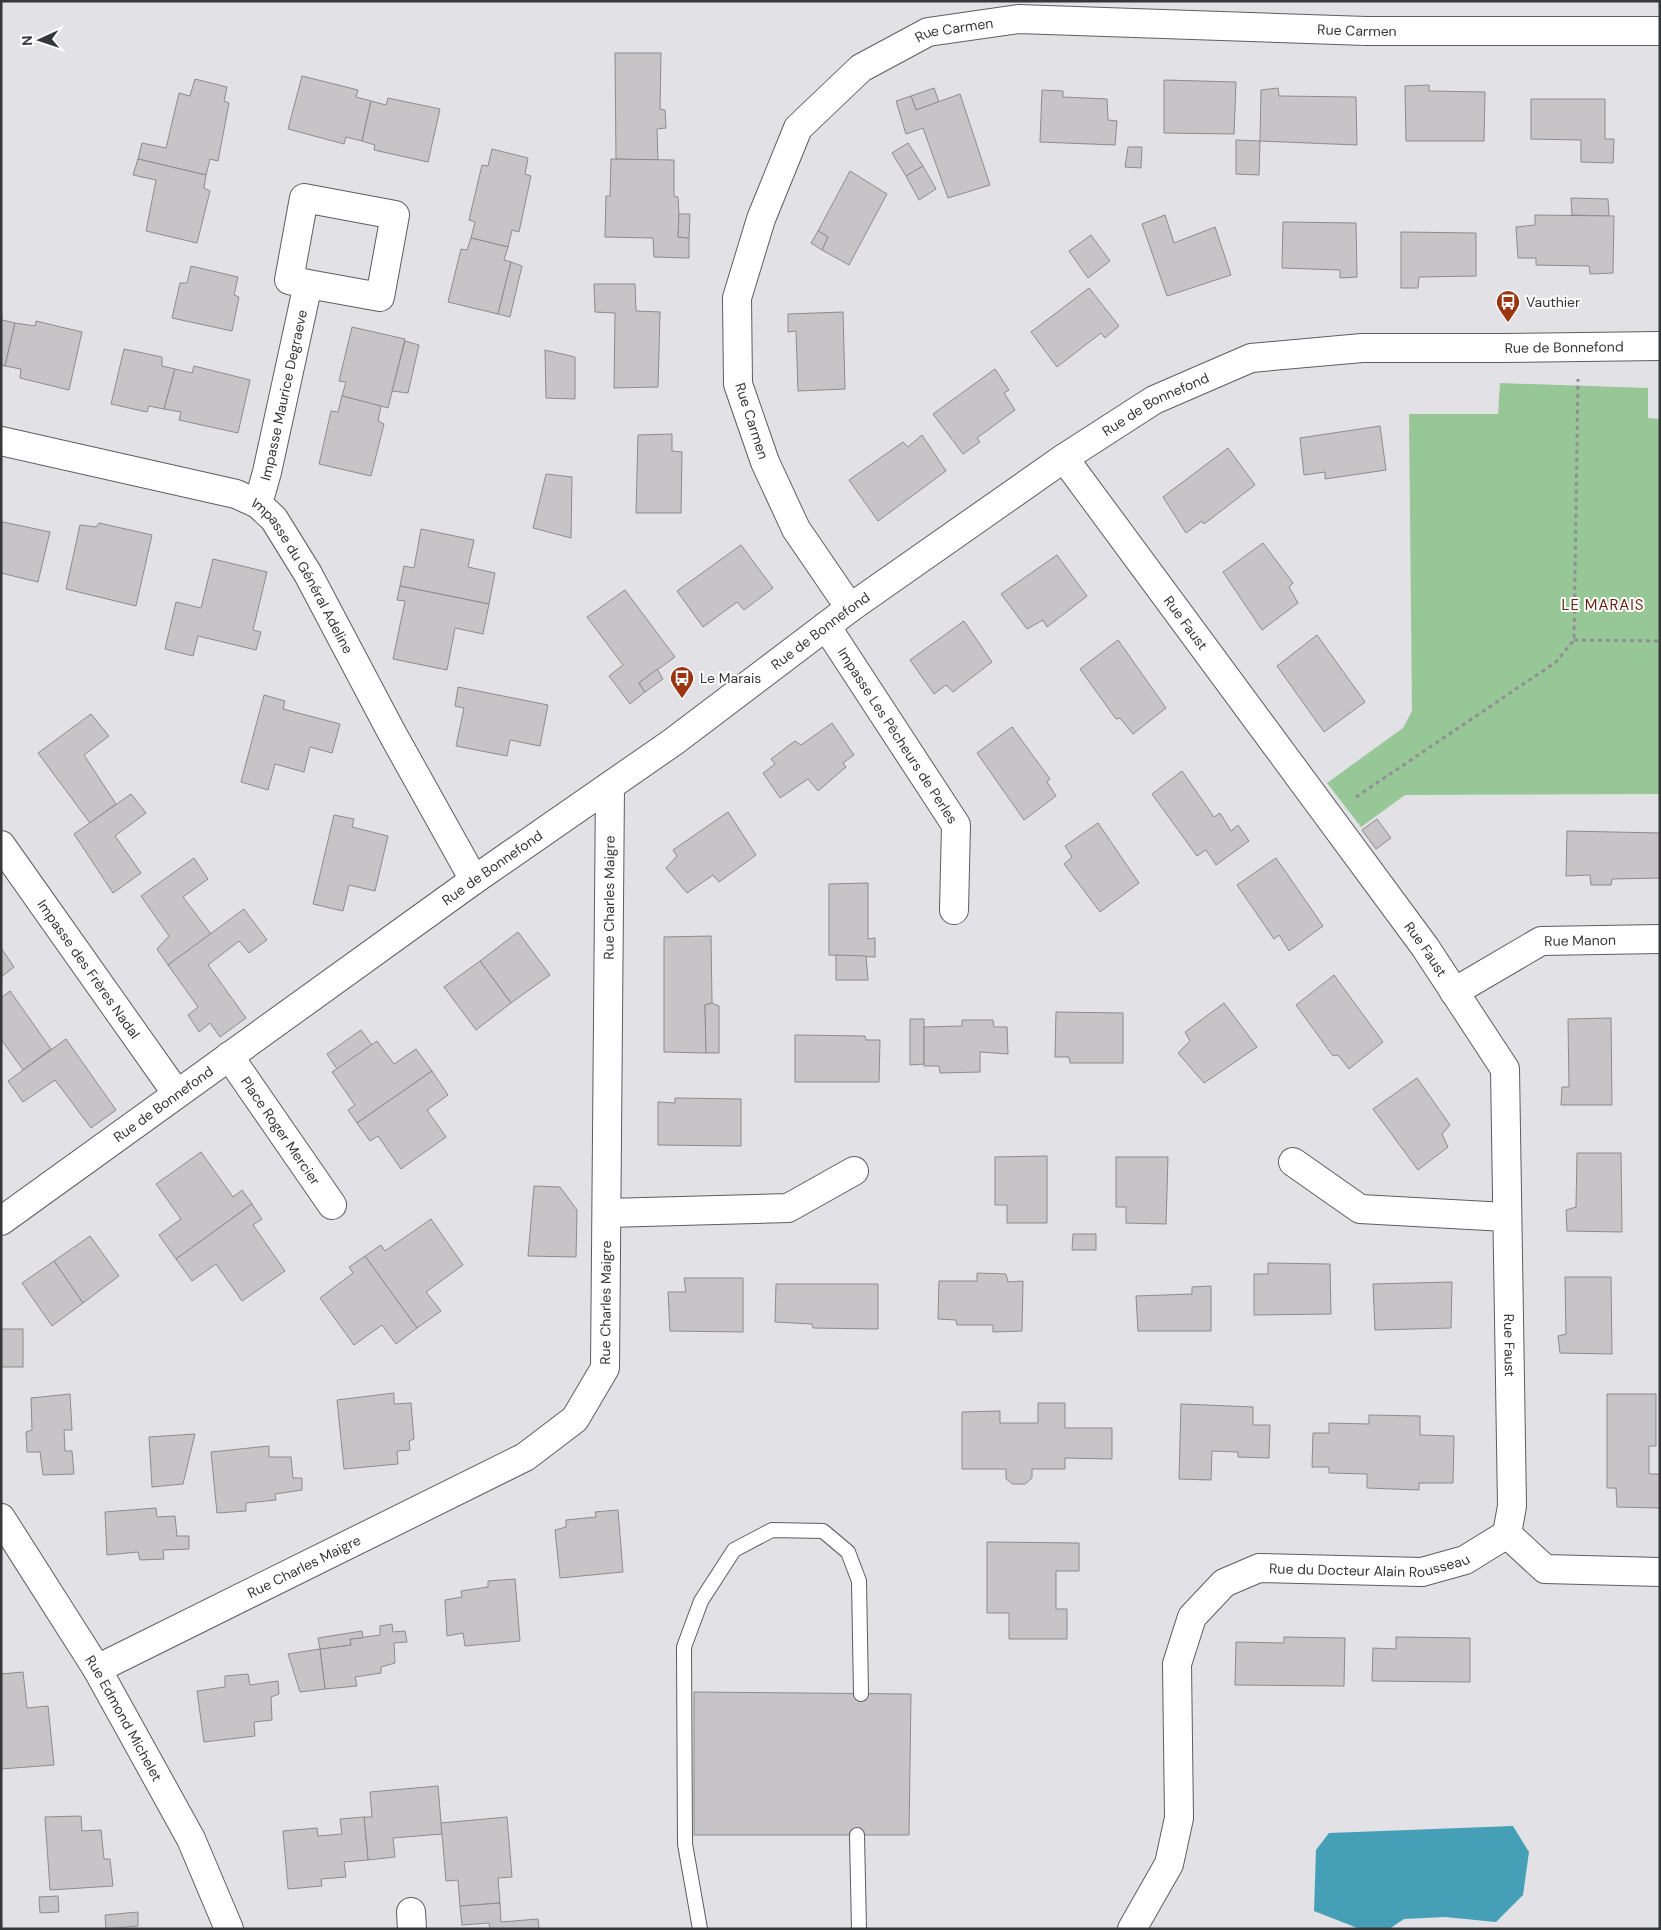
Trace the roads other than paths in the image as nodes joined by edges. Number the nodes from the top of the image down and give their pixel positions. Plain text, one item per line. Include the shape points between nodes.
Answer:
1 (1660, 31) edge
2 (308, 284) junction
3 (1660, 346) edge
4 (1, 441) edge
5 (1064, 458) junction
6 (258, 504) junction
7 (850, 608) junction
8 (826, 626) junction
9 (610, 786) junction
10 (1, 845) edge
11 (474, 880) junction
12 (954, 910) dead end
13 (1660, 939) edge
14 (1454, 992) junction
15 (229, 1056) junction
16 (177, 1094) junction
17 (1293, 1162) dead end
18 (854, 1171) dead end
19 (332, 1206) dead end
20 (607, 1212) junction
21 (1506, 1217) junction
22 (1, 1221) edge
23 (1, 1518) edge
24 (1507, 1534) junction
25 (1660, 1572) edge
26 (96, 1669) junction
27 (861, 1694) dead end
28 (857, 1835) dead end
29 (229, 1929) edge
30 (700, 1929) edge
31 (859, 1929) edge
32 (1132, 1929) edge

1 - 7 street, Rue Carmen via 1366,31 1018,19 928,32 861,68 798,128 761,219 737,298 738,384 765,462 796,529
2 - 2 street via 289,280 304,198 394,215 380,297
2 - 6 street, Impasse Maurice Degraeve
3 - 5 street, Rue de Bonnefond via 1362,348 1251,358 1154,400
4 - 6 street, Impasse du Général Adeline via 236,494
5 - 7 street, Rue de Bonnefond
5 - 14 street, Rue Faust via 1425,947
6 - 11 street, Impasse du Général Adeline via 274,519 308,574
7 - 8 street, Rue de Bonnefond
8 - 9 street, Rue de Bonnefond
8 - 12 street, Impasse Les Pêcheurs de Perles via 956,825
9 - 11 street, Rue de Bonnefond
9 - 20 street, Rue Charles Maigre
10 - 16 street, Impasse des Frères Nadal
11 - 15 street, Rue de Bonnefond
13 - 14 street, Rue Manon via 1541,941
14 - 21 street, Rue Faust via 1505,1069
15 - 16 street, Rue de Bonnefond
15 - 19 street, Place Roger Mercier
16 - 22 street, Rue de Bonnefond
17 - 21 street via 1360,1209
18 - 20 street via 788,1208
20 - 26 street, Rue Charles Maigre via 605,1368 575,1420 525,1457
21 - 24 street, Rue Faust via 1512,1506
23 - 26 street, Rue Edmond Michelet
24 - 25 street via 1545,1569
24 - 32 street, Rue du Docteur Alain Rousseau via 1465,1560 1422,1572 1259,1568 1224,1583 1192,1617 1177,1664 1179,1818 1169,1864
26 - 29 street, Rue Edmond Michelet via 190,1839
27 - 30 lane via 859,1581 848,1552 823,1531 772,1530 734,1550 701,1601 684,1647 685,1844
28 - 31 lane

